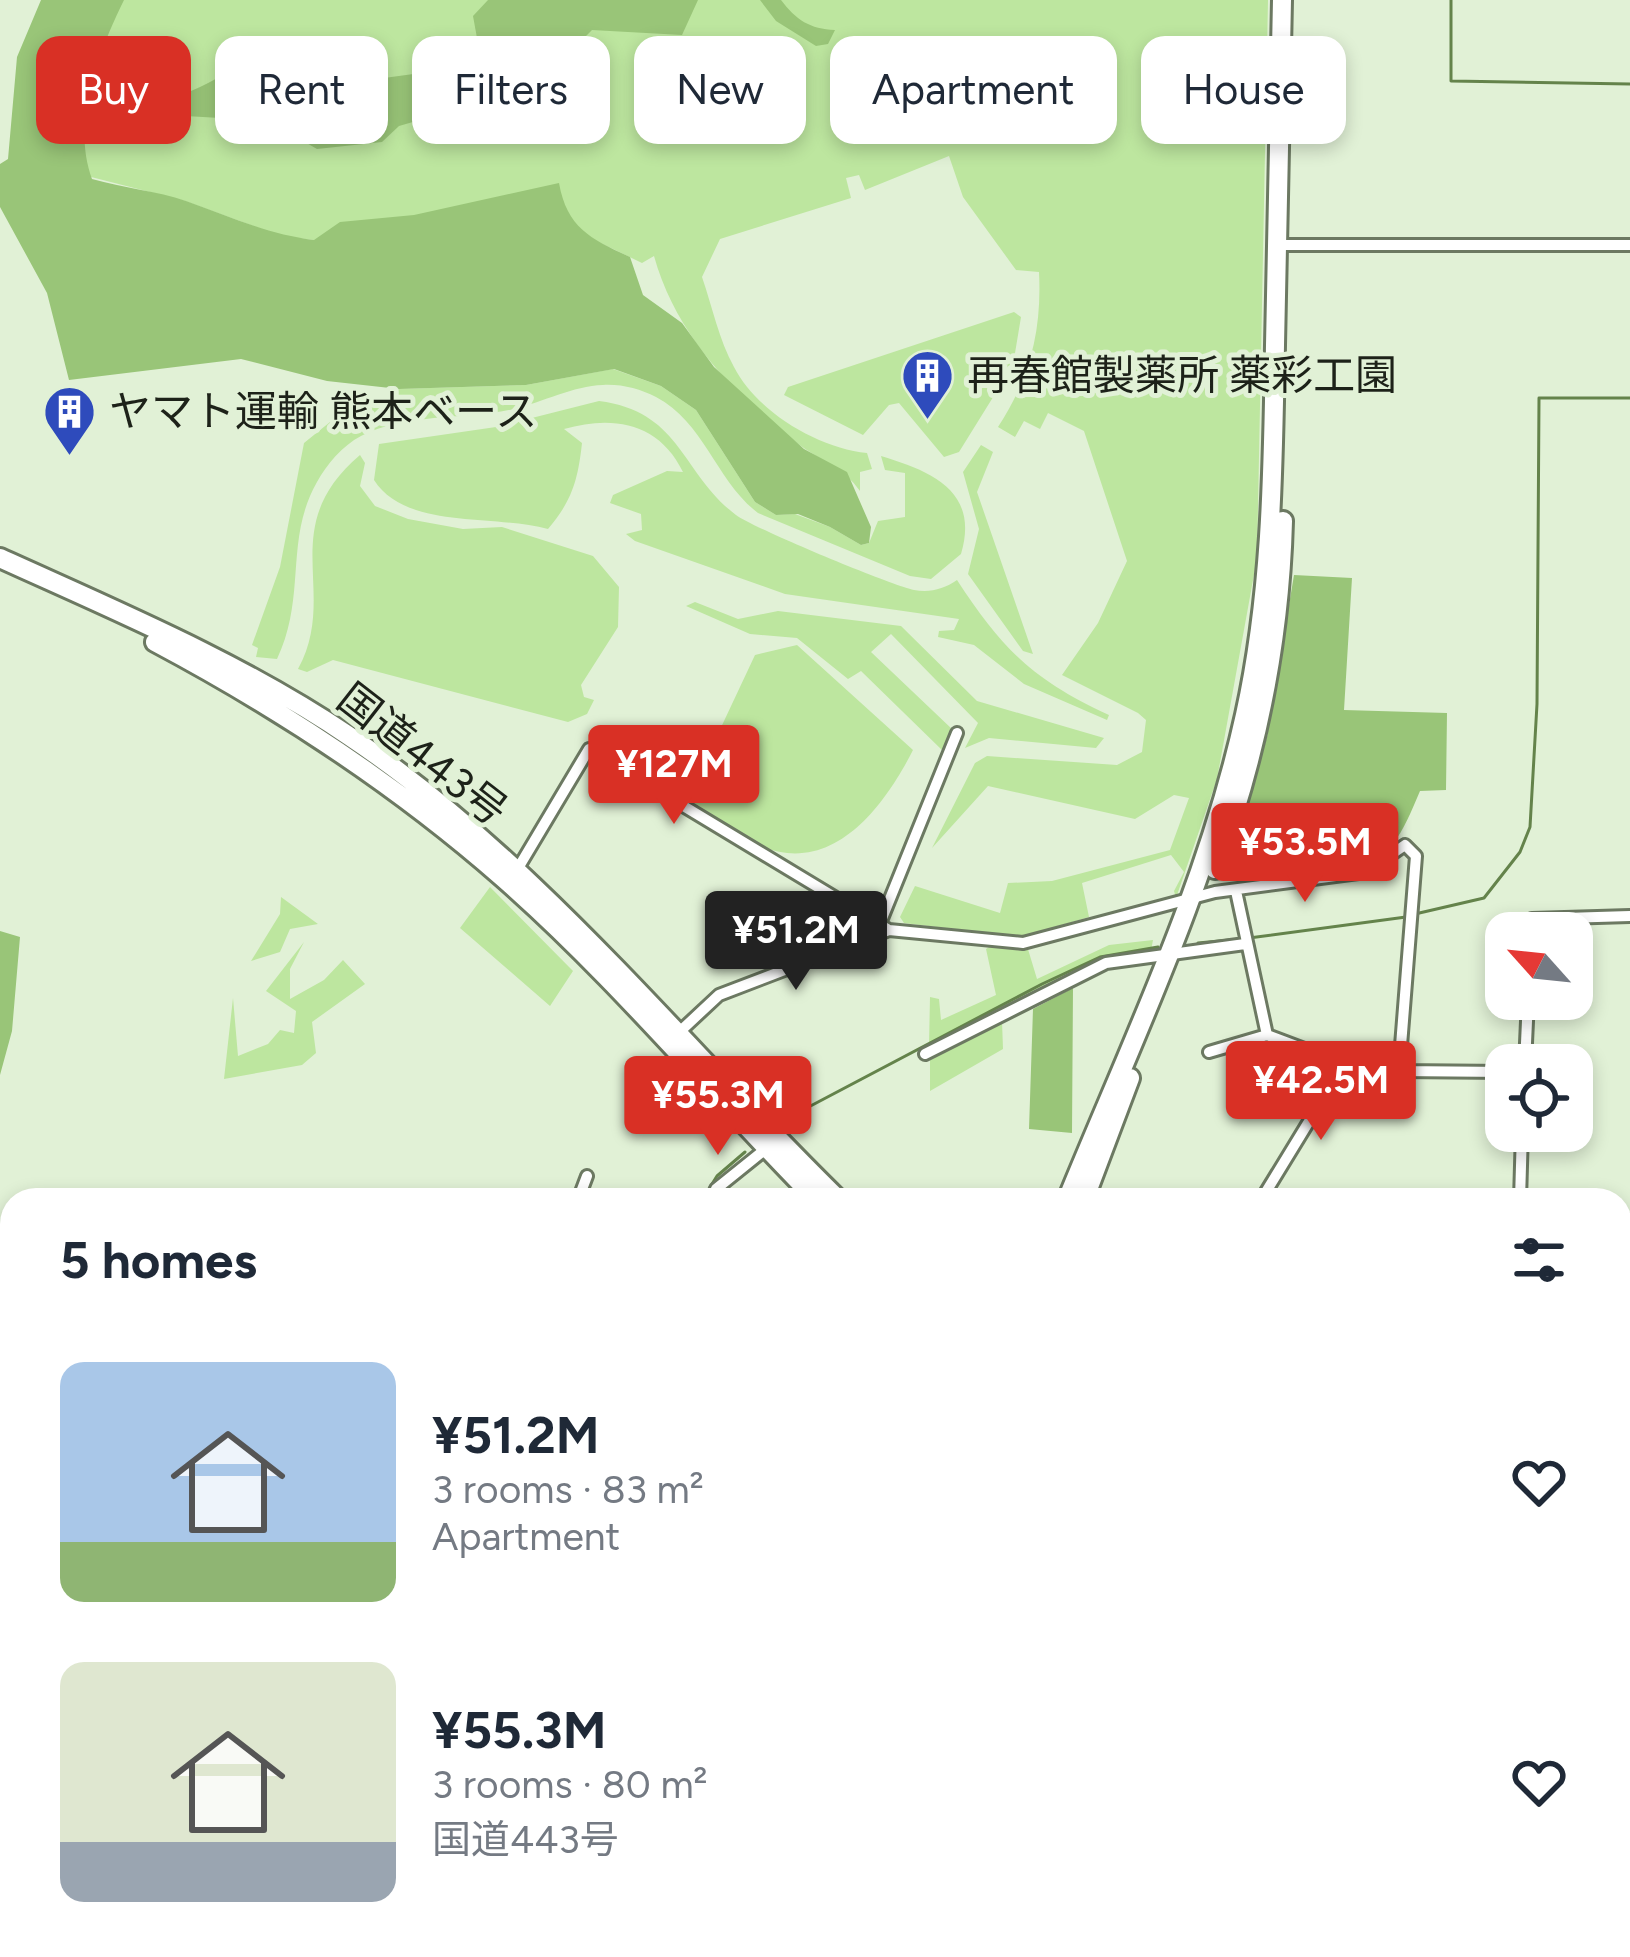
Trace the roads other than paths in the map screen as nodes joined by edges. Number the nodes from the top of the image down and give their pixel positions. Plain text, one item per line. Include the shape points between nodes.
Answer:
1 (1282, 0) edge
2 (1295, 0) edge
3 (1284, 244) junction
4 (1630, 245) edge
5 (0, 558) edge
6 (0, 572) edge
7 (957, 733) dead end
8 (511, 877) junction
9 (1236, 892) junction
10 (1198, 898) junction
11 (1630, 916) edge
12 (1593, 917) edge
13 (885, 926) junction
14 (1245, 939) junction
15 (1172, 956) junction
16 (1267, 1035) junction
17 (673, 1038) junction
18 (1209, 1052) dead end
19 (925, 1054) dead end
20 (1344, 1064) junction
21 (1399, 1071) junction
22 (1485, 1072) edge
23 (766, 1148) junction
24 (1521, 1152) edge
25 (587, 1176) dead end
26 (582, 1188) edge
27 (717, 1188) edge
28 (804, 1188) edge
29 (827, 1188) edge
30 (1072, 1188) edge
31 (1088, 1188) edge
32 (1268, 1188) edge
33 (1520, 1188) edge

1 - 3 main road
2 - 3 main road
3 - 4 street
3 - 10 main road via 1268,567 1244,718
5 - 8 main road, 国道443号 via 276,690 368,750
6 - 8 main road, 国道443号 via 269,702
7 - 13 street
8 - 13 street via 589,748
8 - 17 main road, 国道443号
9 - 10 street
9 - 14 street
9 - 21 street via 1366,872 1405,844 1416,856
10 - 13 street via 1023,944
10 - 15 main road
11 - 12 street
13 - 17 street via 718,995
14 - 15 street
14 - 16 street
15 - 19 street via 1106,963
15 - 30 main road
15 - 31 main road
16 - 18 street
16 - 20 street
17 - 23 main road, 国道443号
17 - 29 main road, 国道443号
20 - 21 street
20 - 32 street
21 - 22 street
23 - 27 street
23 - 28 main road, 国道443号
24 - 33 street
25 - 26 street

